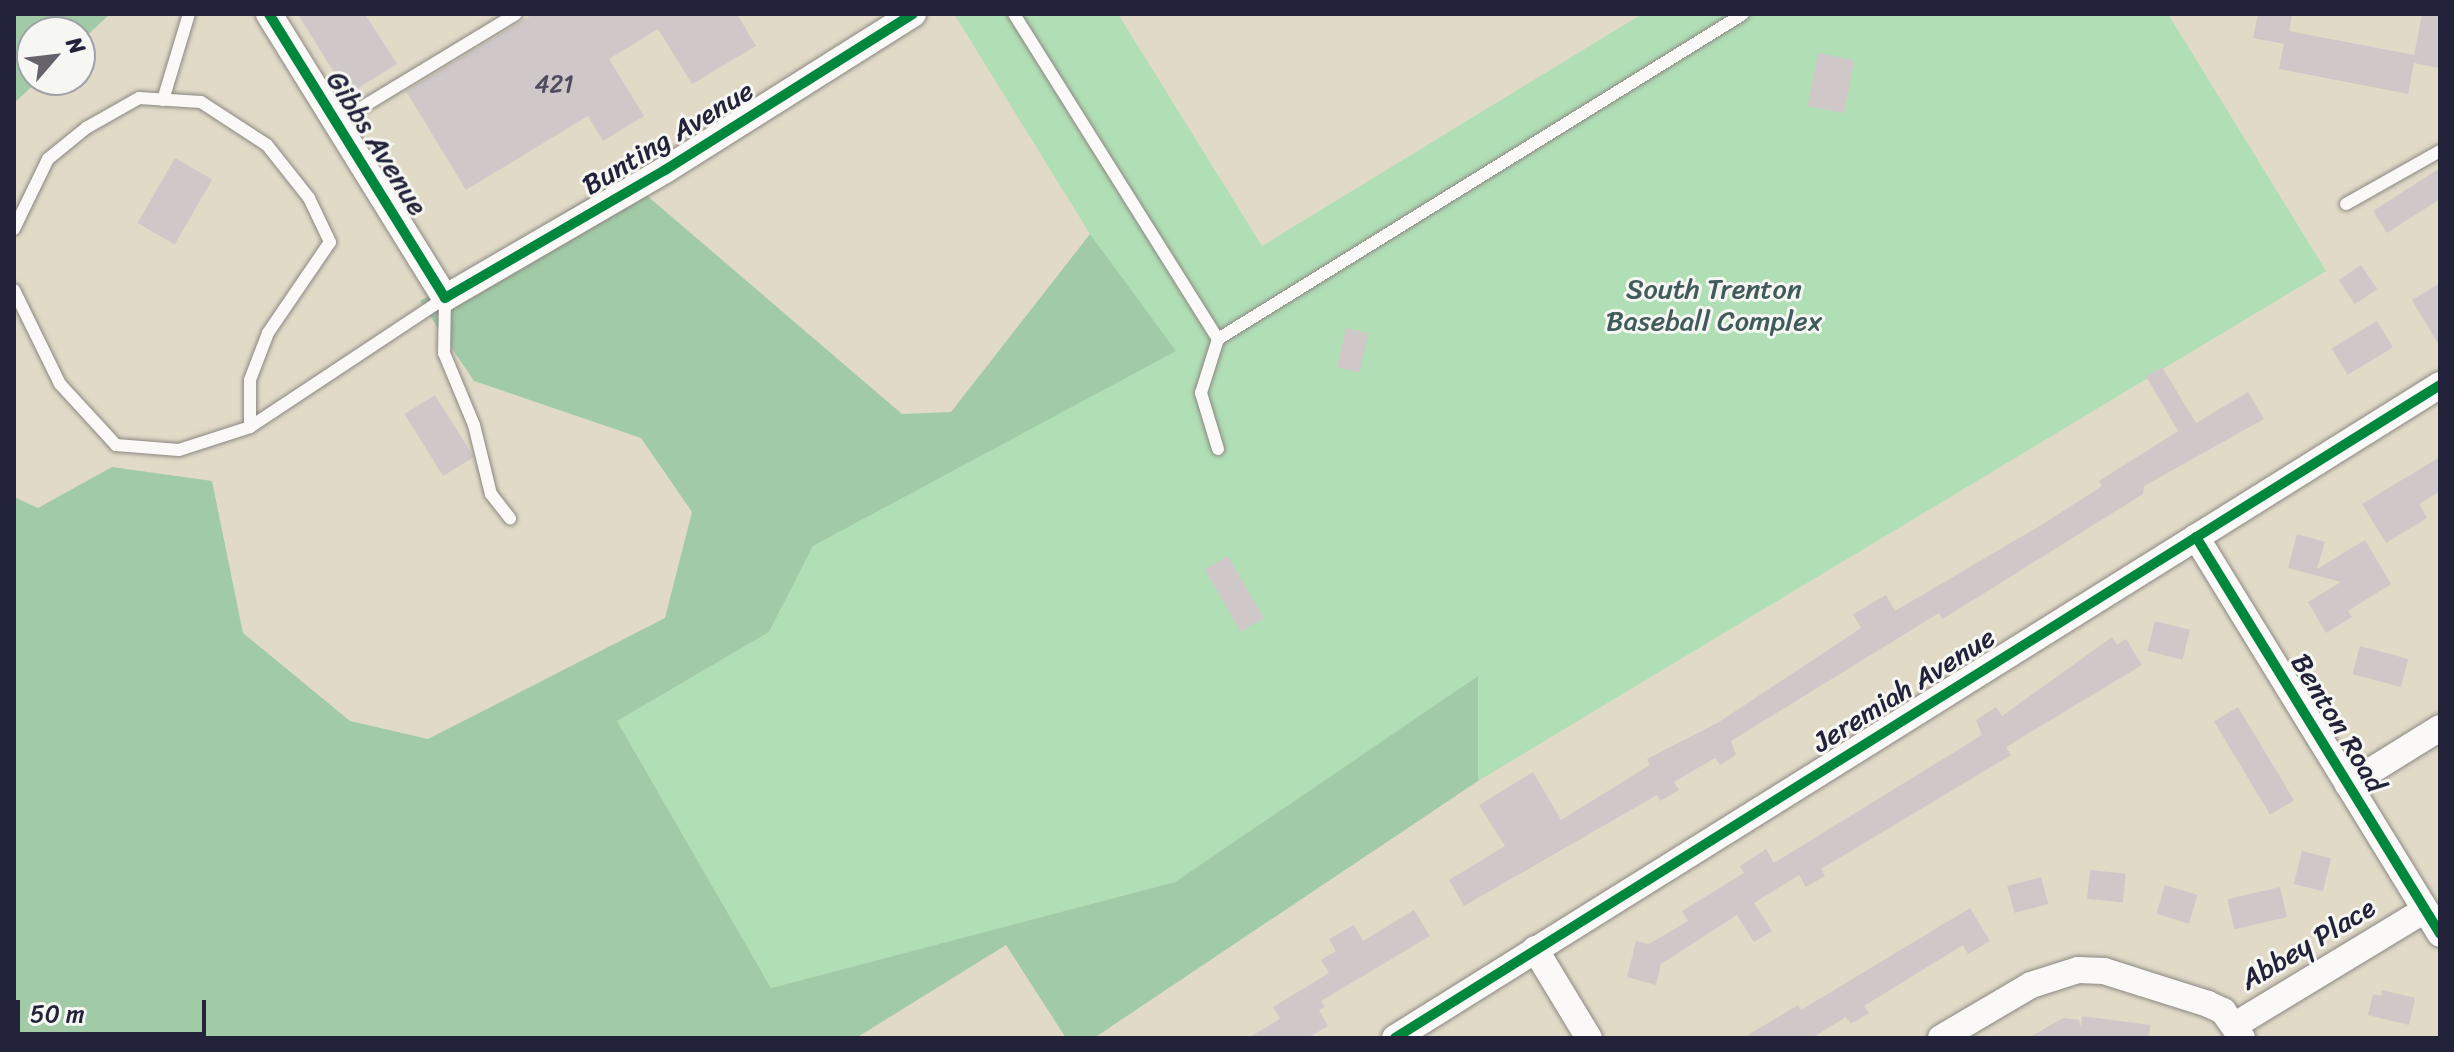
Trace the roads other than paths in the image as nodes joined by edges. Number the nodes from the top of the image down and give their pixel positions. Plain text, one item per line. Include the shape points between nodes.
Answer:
1 (189, 14) edge
2 (269, 14) edge
3 (516, 14) edge
4 (913, 14) edge
5 (1014, 14) edge
6 (1743, 14) edge
7 (163, 100) junction
8 (336, 123) junction
9 (2440, 151) edge
10 (2346, 204) dead end
11 (14, 229) edge
12 (14, 290) edge
13 (445, 298) junction
14 (1218, 339) junction
15 (2440, 385) edge
16 (250, 427) junction
17 (1218, 449) dead end
18 (510, 518) dead end
19 (2196, 537) junction
20 (2440, 728) edge
21 (2348, 785) junction
22 (2425, 910) junction
23 (2440, 934) edge
24 (1535, 949) junction
25 (2239, 1031) edge
26 (1395, 1038) edge
27 (1589, 1038) edge
28 (1941, 1038) edge

1 - 7 lane
2 - 8 street, Gibbs Avenue
3 - 8 lane
4 - 13 street, Bunting Avenue via 665,170
5 - 14 lane
6 - 14 lane
7 - 11 lane via 139,98 48,159
7 - 16 lane via 201,102 267,145 309,198 330,242 268,333 250,380
8 - 13 street, Gibbs Avenue
9 - 10 lane
12 - 16 lane via 60,384 116,445 179,450
13 - 16 lane
13 - 18 lane via 444,353 474,425 491,494
14 - 17 lane via 1201,393
15 - 19 street, Jeremiah Avenue
19 - 21 street, Benton Road
19 - 24 street, Jeremiah Avenue
20 - 21 street
21 - 22 street, Benton Road
22 - 23 street, Benton Road
22 - 25 street, Abbey Place
24 - 26 street, Jeremiah Avenue
24 - 27 street
25 - 28 street via 2208,1004 2104,971 2078,970 2031,985

